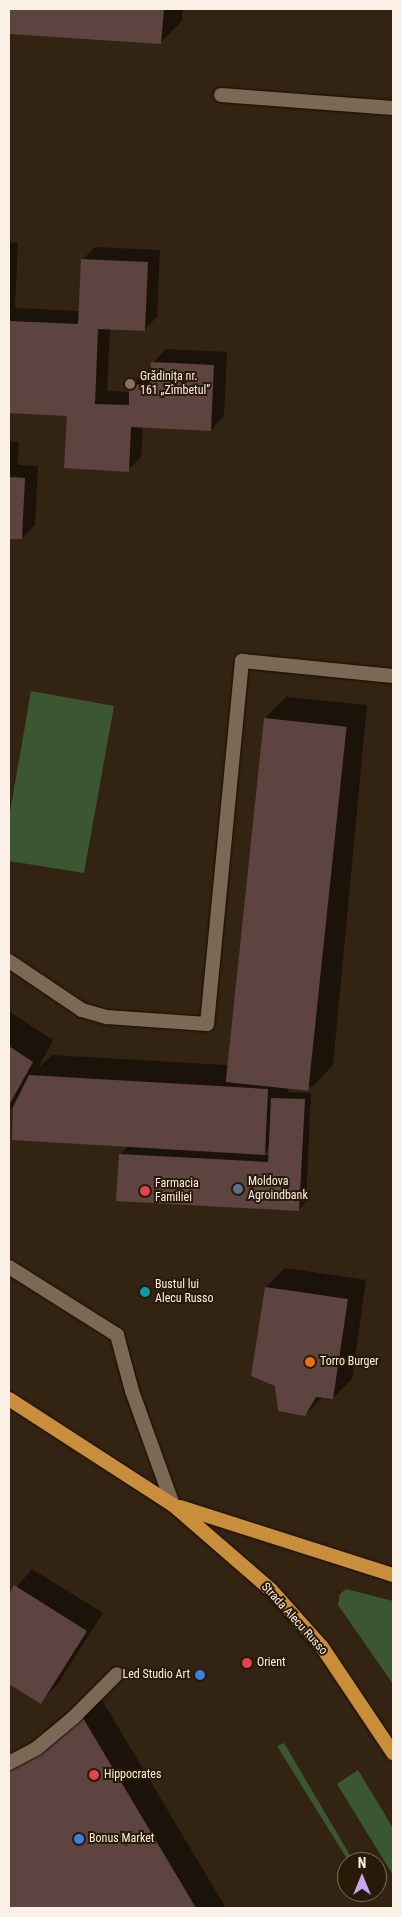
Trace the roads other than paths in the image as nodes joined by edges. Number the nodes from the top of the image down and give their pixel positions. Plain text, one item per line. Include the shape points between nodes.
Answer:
1 (221, 95) dead end
2 (393, 108) edge
3 (393, 676) edge
4 (9, 961) edge
5 (9, 1267) edge
6 (9, 1399) edge
7 (173, 1505) junction
8 (393, 1575) edge
9 (116, 1674) dead end
10 (393, 1753) edge
11 (9, 1763) edge

1 - 2 lane
3 - 4 lane via 242,661 207,1024 107,1017 82,1010
5 - 7 lane, Strada Alecu Russo via 117,1335 132,1391
6 - 7 main road, Strada Alecu Russo
7 - 8 main road, Strada Alecu Russo
7 - 10 main road, Strada Alecu Russo via 271,1590 315,1640
9 - 11 lane via 73,1718 37,1748

